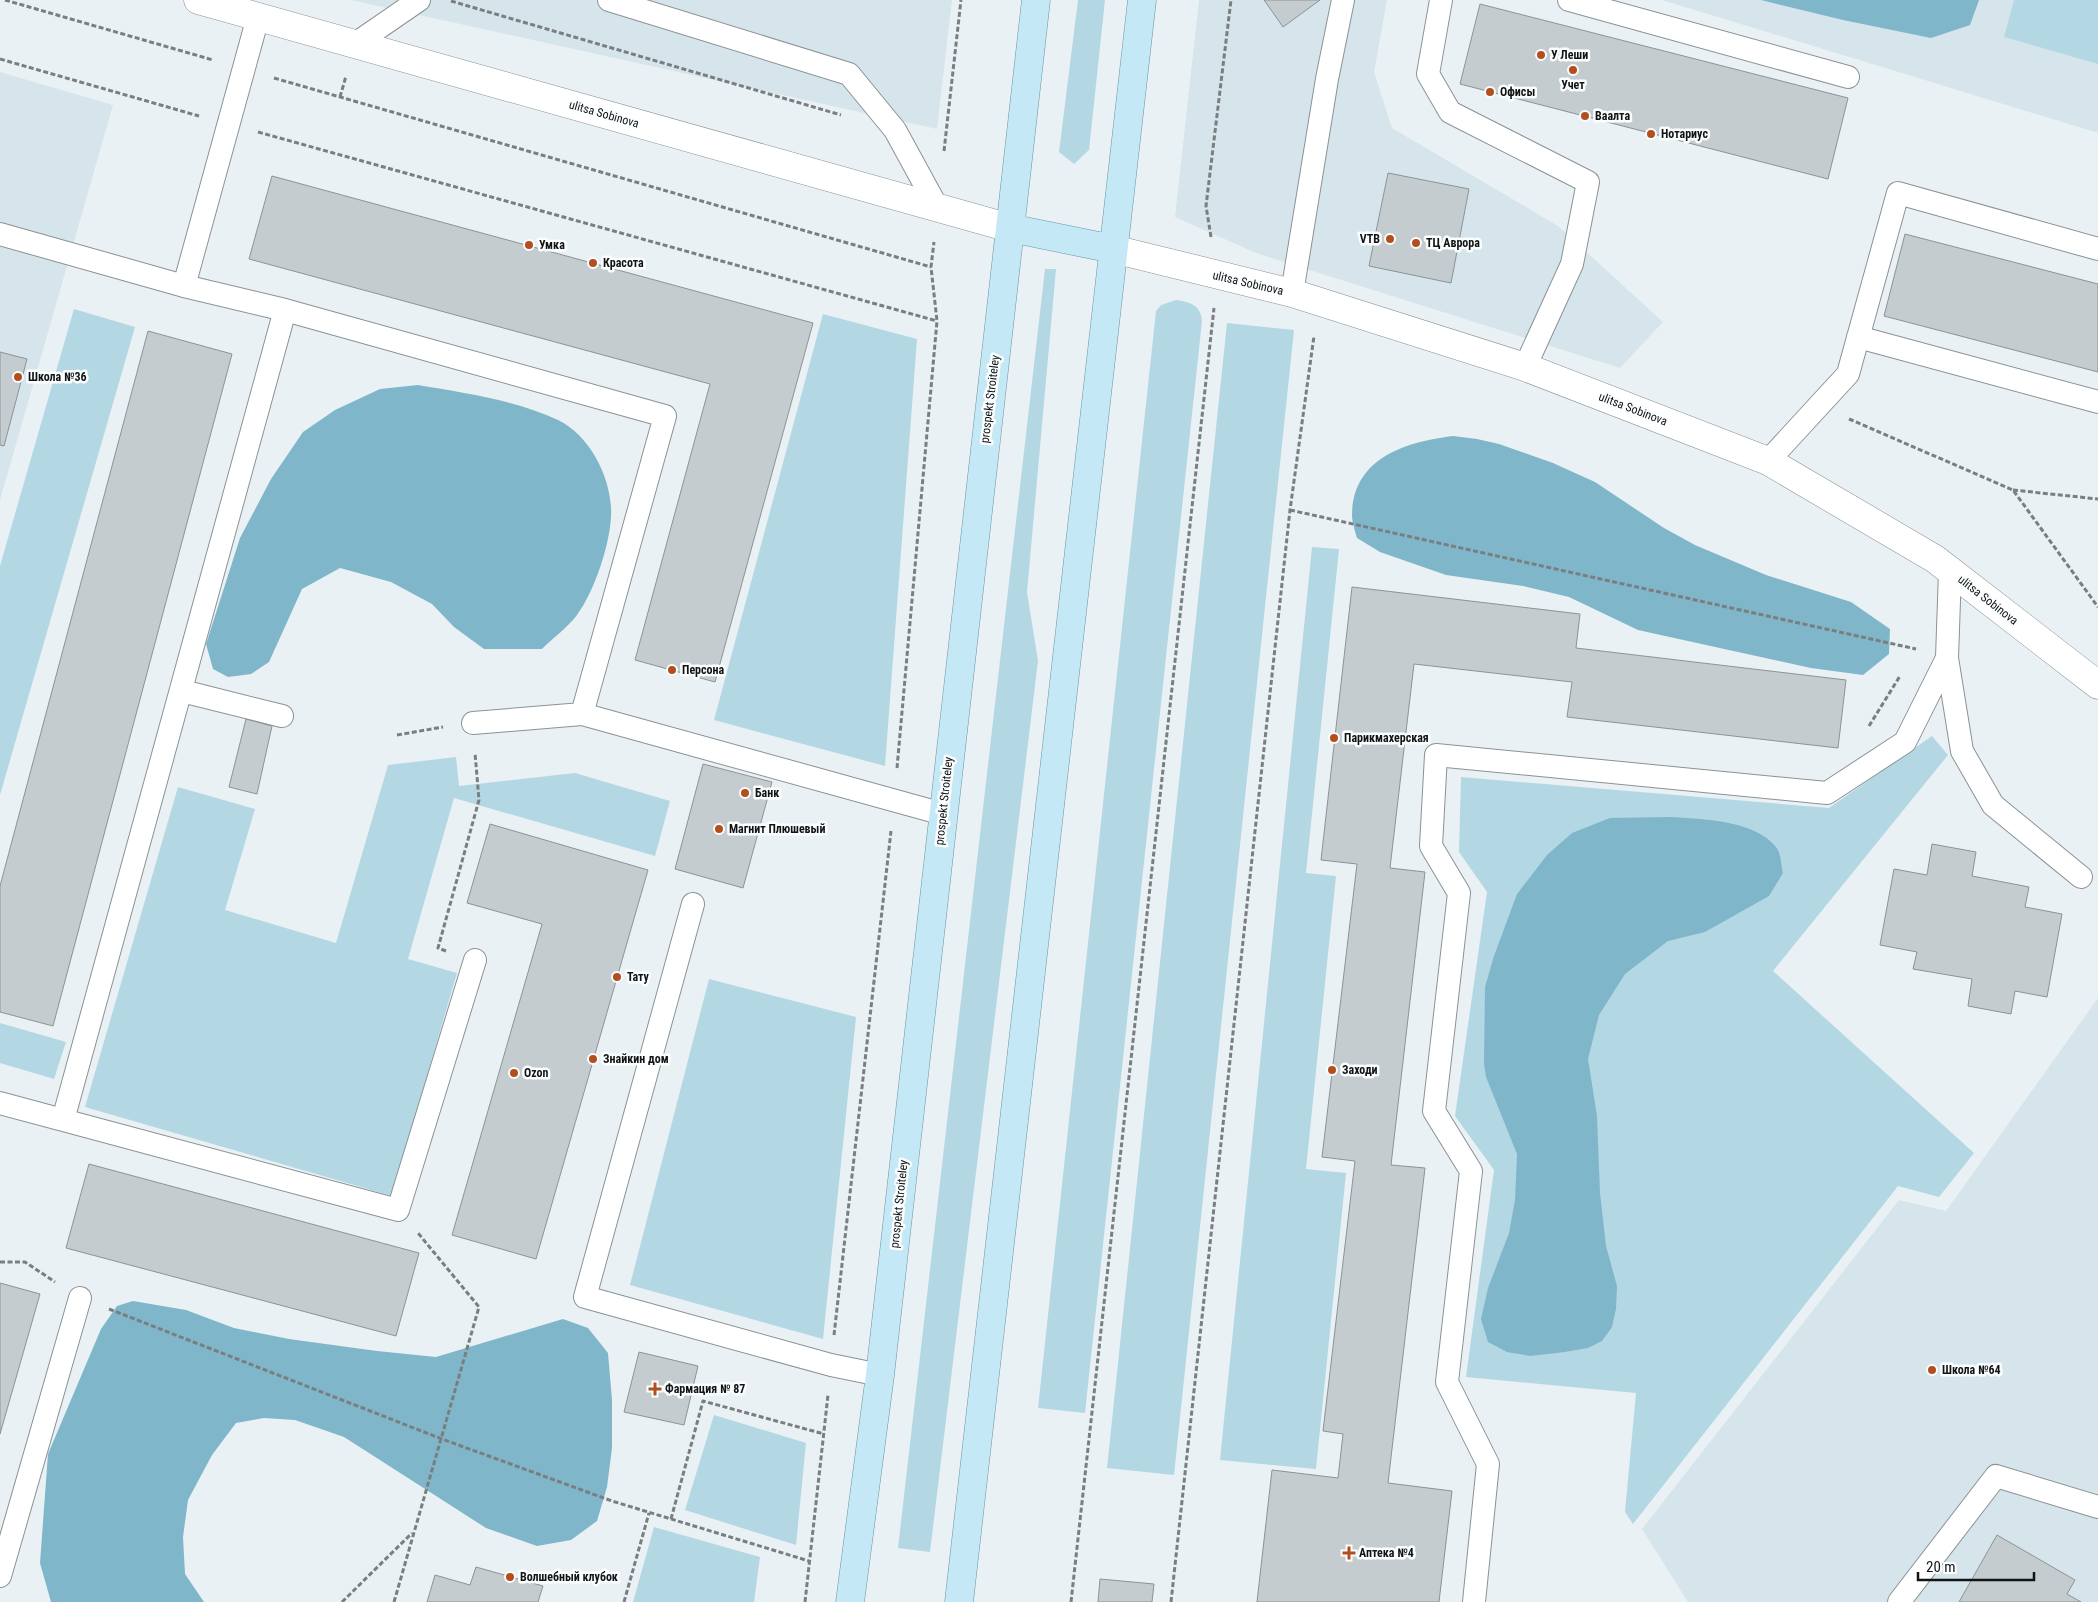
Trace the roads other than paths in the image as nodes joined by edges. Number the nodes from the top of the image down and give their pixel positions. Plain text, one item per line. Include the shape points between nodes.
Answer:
1 (198, 0) edge
2 (419, 0) edge
3 (609, 0) edge
4 (1036, 0) edge
5 (1142, 0) edge
6 (1343, 0) edge
7 (1441, 0) edge
8 (1569, 0) edge
9 (667, 8) edge
10 (258, 17) junction
11 (355, 44) junction
12 (1848, 77) dead end
13 (937, 207) junction
14 (1010, 228) junction
15 (0, 234) edge
16 (1113, 249) junction
17 (2098, 249) edge
18 (184, 286) junction
19 (1292, 293) junction
20 (285, 310) junction
21 (1858, 338) junction
22 (1525, 367) junction
23 (2098, 402) edge
24 (1768, 461) junction
25 (1950, 571) junction
26 (1947, 658) junction
27 (2098, 685) edge
28 (182, 691) junction
29 (582, 714) junction
30 (282, 716) dead end
31 (472, 723) road end
32 (943, 814) junction
33 (2081, 877) dead end
34 (693, 904) dead end
35 (475, 960) road end
36 (0, 1103) edge
37 (64, 1120) junction
38 (80, 1298) road end
39 (880, 1375) junction
40 (2098, 1507) edge
41 (0, 1576) edge
42 (850, 1602) edge
43 (959, 1602) edge
44 (1474, 1602) edge
45 (1899, 1602) edge

1 - 10 street, ulitsa Sobinova
2 - 11 lane
3 - 9 lane
4 - 14 main road, prospekt Stroiteley
5 - 16 main road
6 - 19 lane
7 - 22 lane via 1428,74 1450,112 1588,182 1572,264
8 - 12 lane
9 - 13 lane via 848,74 894,130
10 - 11 street, ulitsa Sobinova
10 - 18 lane
11 - 13 street, ulitsa Sobinova
13 - 14 street, ulitsa Sobinova
14 - 16 main road
14 - 32 main road, prospekt Stroiteley
15 - 18 lane
16 - 19 street, ulitsa Sobinova
16 - 43 main road
17 - 21 lane via 1898,193
18 - 20 lane
19 - 22 street, ulitsa Sobinova
20 - 28 lane
20 - 29 lane via 665,416
21 - 23 lane
21 - 24 lane via 1848,374
22 - 24 street, ulitsa Sobinova
24 - 25 street, ulitsa Sobinova
25 - 26 lane
25 - 27 street, ulitsa Sobinova
26 - 33 lane via 1962,751 1993,805
26 - 44 lane via 1905,742 1827,793 1436,755 1432,846 1458,893 1434,1111 1471,1171 1447,1382 1488,1464
28 - 30 lane
28 - 37 lane
29 - 31 lane
29 - 32 lane
32 - 39 main road, prospekt Stroiteley
34 - 39 lane via 584,1297 831,1365
35 - 37 lane via 398,1210
36 - 37 lane
38 - 41 lane
39 - 42 main road, prospekt Stroiteley
40 - 45 lane via 1996,1476

